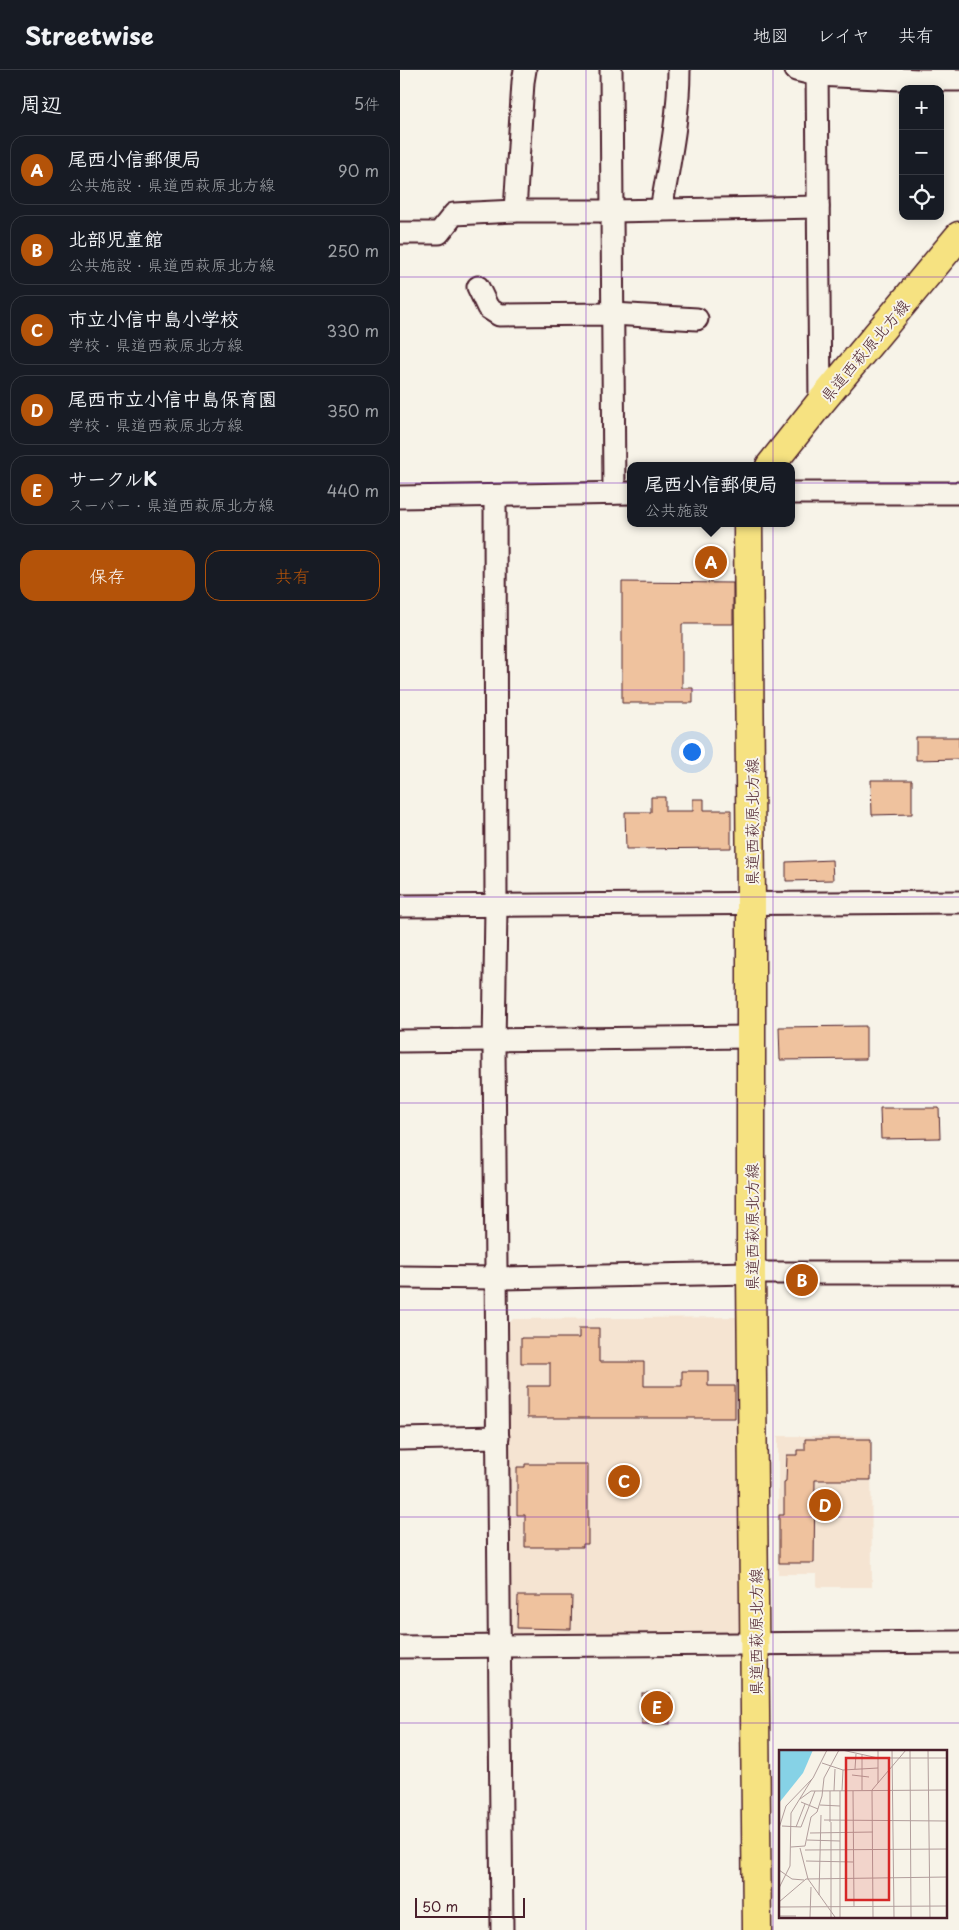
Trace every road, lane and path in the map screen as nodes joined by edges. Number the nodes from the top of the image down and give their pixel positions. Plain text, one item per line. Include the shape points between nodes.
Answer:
1 (525, 70) edge
2 (611, 70) edge
3 (679, 70) edge
4 (796, 70) edge
5 (817, 73) edge
6 (959, 80) edge
7 (818, 207) junction
8 (661, 210) junction
9 (515, 211) junction
10 (612, 211) junction
11 (400, 233) edge
12 (959, 236) edge
13 (478, 287) dead end
14 (613, 314) junction
15 (697, 319) dead end
16 (820, 402) junction
17 (773, 462) edge
18 (623, 493) edge
19 (795, 493) edge
20 (959, 493) edge
21 (495, 496) junction
22 (400, 497) edge
23 (748, 527) edge
24 (959, 902) edge
25 (751, 904) junction
26 (400, 906) edge
27 (496, 907) junction
28 (750, 1037) junction
29 (494, 1039) junction
30 (400, 1041) edge
31 (751, 1273) junction
32 (959, 1273) edge
33 (400, 1277) edge
34 (497, 1278) junction
35 (498, 1437) junction
36 (400, 1439) edge
37 (959, 1642) edge
38 (755, 1644) junction
39 (400, 1647) edge
40 (500, 1647) junction
41 (502, 1930) edge
42 (757, 1930) edge

1 - 9 street
2 - 10 street
3 - 8 street via 673,143
4 - 5 street
5 - 6 street
5 - 7 street
7 - 8 street
7 - 16 street
8 - 10 street
9 - 10 street
9 - 11 street via 454,214 439,234
10 - 14 street
12 - 16 main road, 県道西萩原北方線
13 - 14 street via 488,308 499,315
14 - 15 street
14 - 18 street
16 - 17 main road, 県道西萩原北方線
18 - 21 street
19 - 20 street
21 - 22 street
21 - 27 street
23 - 25 main road, 県道西萩原北方線
24 - 25 street
25 - 27 street
25 - 28 main road, 県道西萩原北方線
26 - 27 street
27 - 29 street
28 - 29 street
28 - 31 main road, 県道西萩原北方線
29 - 30 street
29 - 34 street
31 - 32 street
31 - 34 street
31 - 38 main road, 県道西萩原北方線
33 - 34 street
34 - 35 street
35 - 36 street
35 - 40 street
37 - 38 street
38 - 40 street
38 - 42 main road, 県道西萩原北方線
39 - 40 street
40 - 41 street

